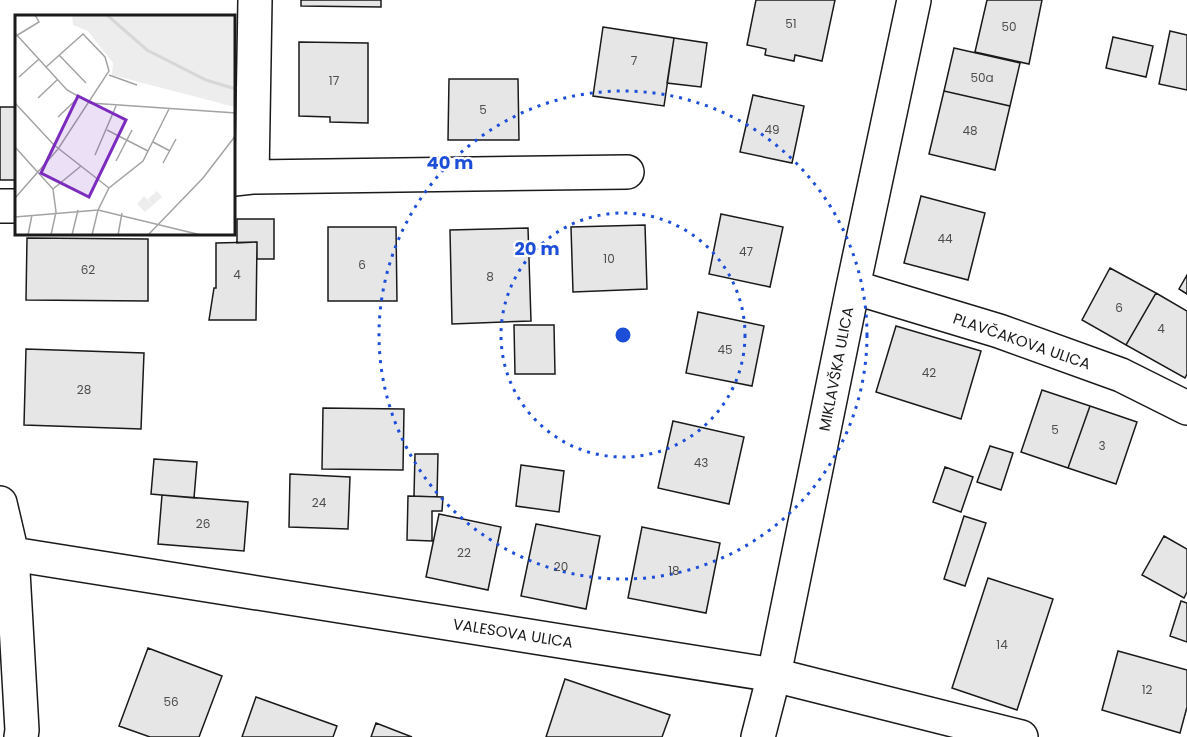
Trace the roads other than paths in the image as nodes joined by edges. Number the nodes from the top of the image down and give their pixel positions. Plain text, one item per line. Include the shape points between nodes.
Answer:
1 (255, 0) edge
2 (914, 0) edge
3 (627, 172) dead end
4 (243, 178) edge
5 (853, 287) junction
6 (1187, 408) edge
7 (0, 503) edge
8 (6, 553) edge
9 (774, 675) junction
10 (28, 734) edge
11 (758, 737) edge
12 (1021, 737) edge

1 - 4 street
2 - 5 street, MIKLAVŠKA ULICA
3 - 4 street
5 - 6 street, PLAVČAKOVA ULICA via 999,331 1110,371
5 - 9 street, MIKLAVŠKA ULICA
7 - 8 street
8 - 9 street, VALESOVA ULICA
8 - 10 street
9 - 11 street, MIKLAVŠKA ULICA
9 - 12 street, VALESOVA ULICA

